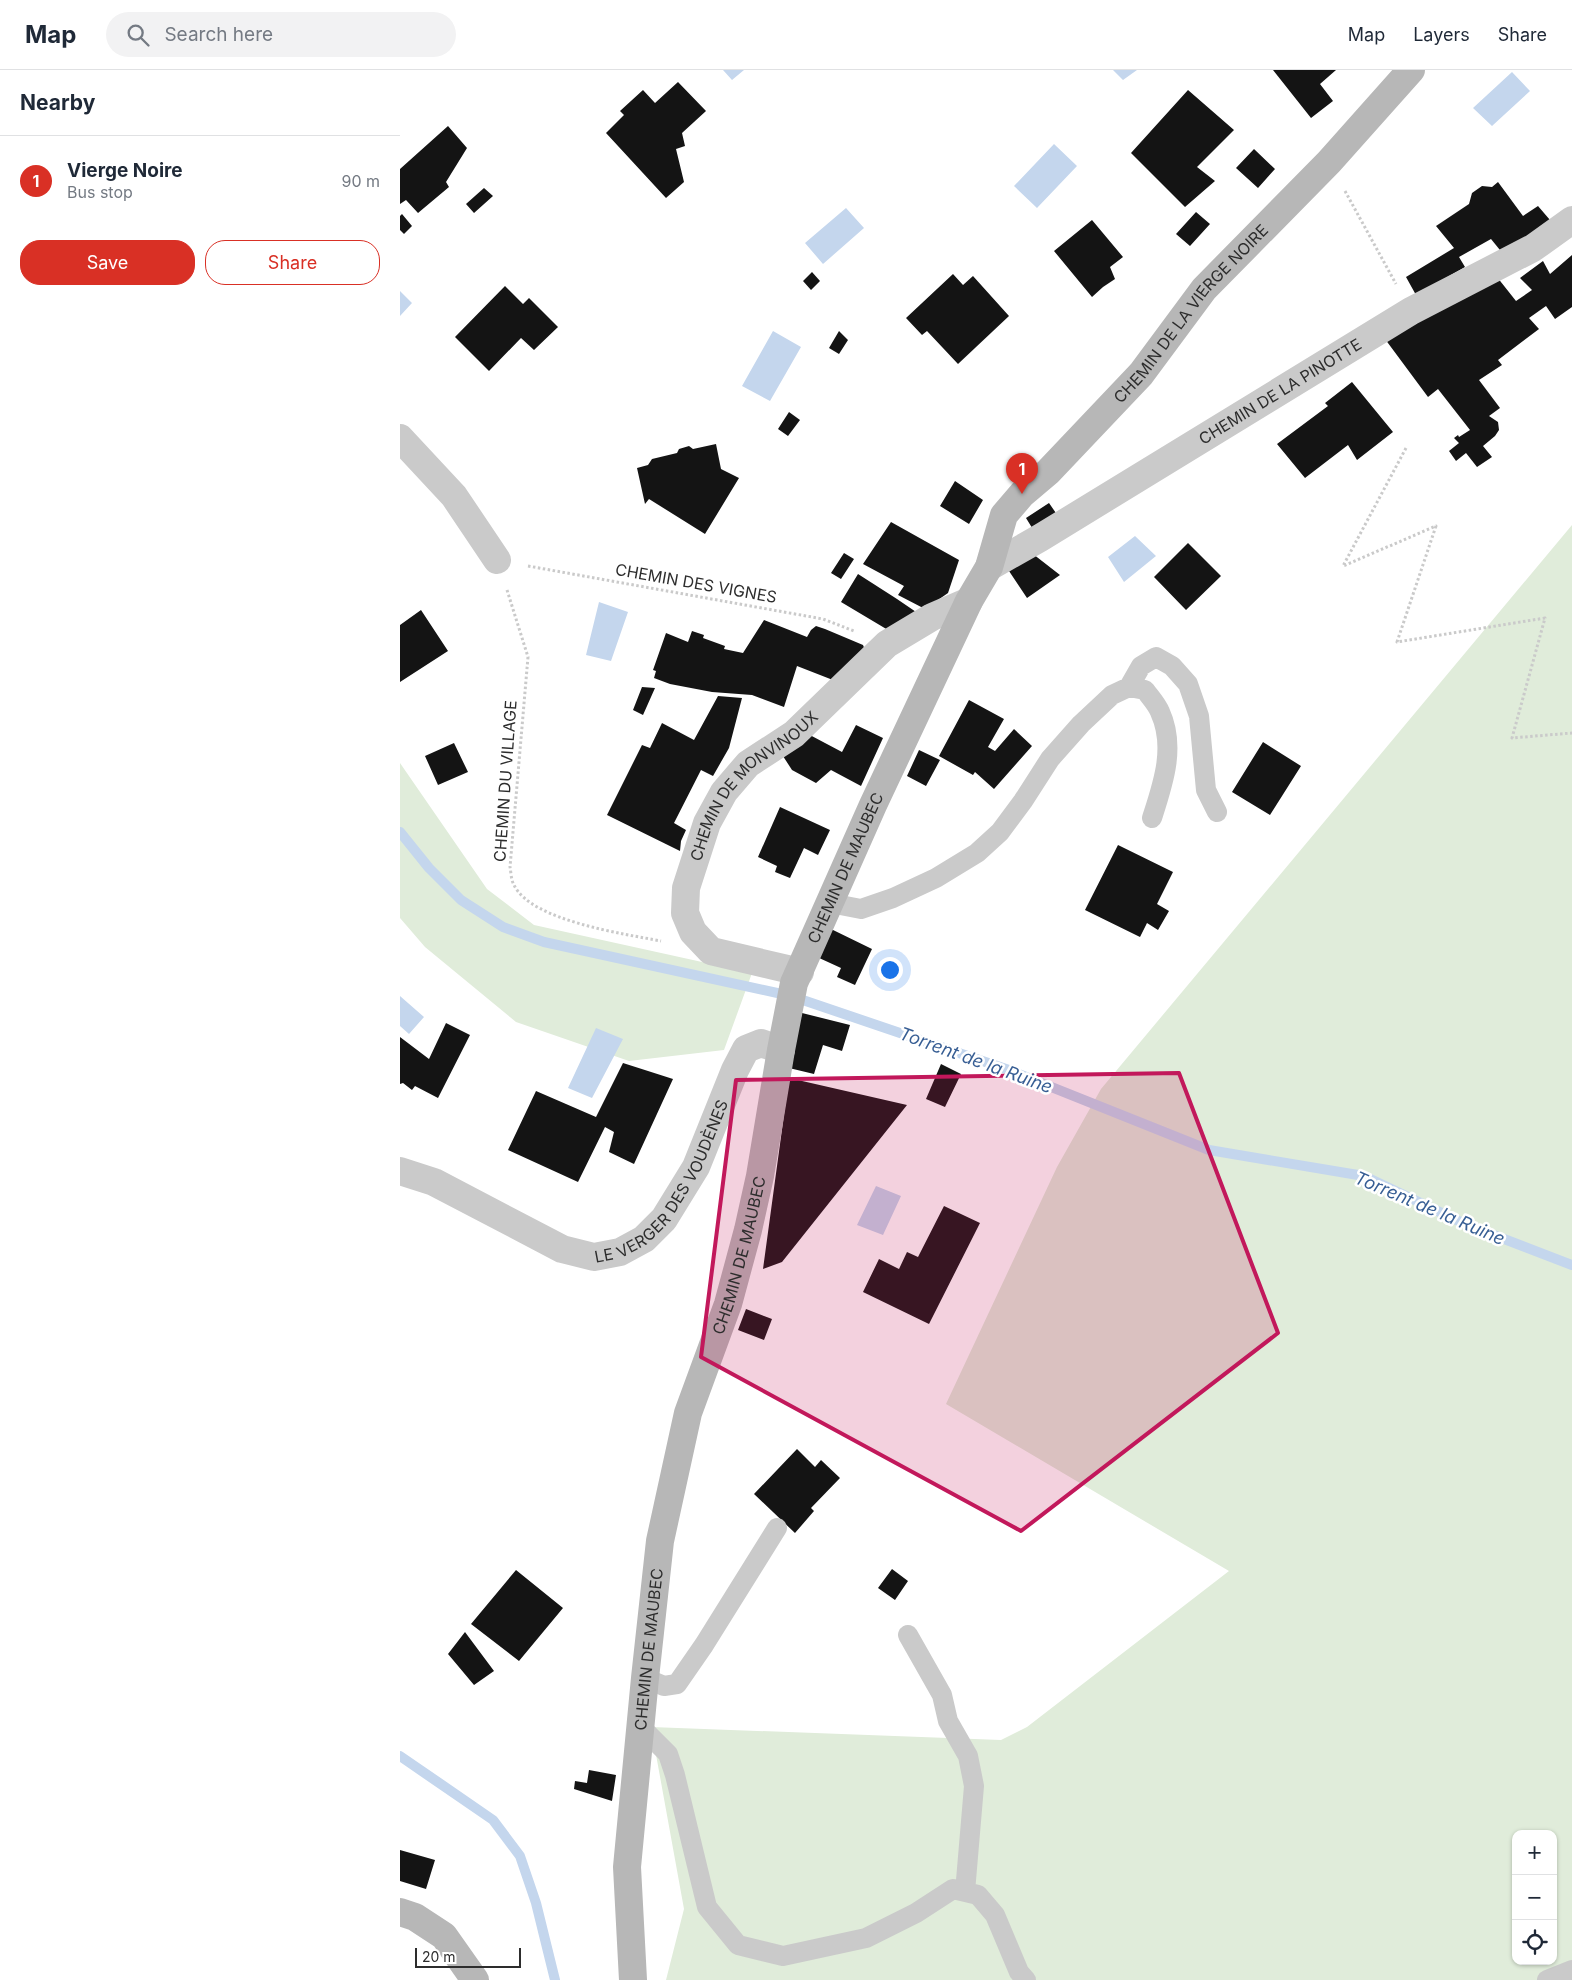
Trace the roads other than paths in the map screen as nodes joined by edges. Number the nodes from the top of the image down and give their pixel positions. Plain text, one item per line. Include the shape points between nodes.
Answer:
1 (1411, 70) edge
2 (1572, 220) edge
3 (400, 438) edge
4 (498, 560) road end
5 (989, 567) junction
6 (970, 602) junction
7 (1129, 687) junction
8 (1217, 812) dead end
9 (1152, 818) dead end
10 (830, 903) junction
11 (800, 972) junction
12 (780, 1050) junction
13 (400, 1171) edge
14 (777, 1528) dead end
15 (908, 1634) dead end
16 (644, 1678) junction
17 (640, 1726) junction
18 (965, 1892) junction
19 (400, 1912) edge
20 (1572, 1970) edge
21 (475, 1980) edge
22 (633, 1980) edge
23 (1026, 1980) edge
24 (1547, 1980) edge

1 - 5 street, CHEMIN DE LA VIERGE NOIRE via 1329,162 1204,289 1141,374 1048,472 1022,494 1004,516
2 - 5 street, CHEMIN DE LA PINOTTE via 1533,248 1411,311
3 - 4 street via 454,496
5 - 6 street, CHEMIN DE MAUBEC
6 - 10 street, CHEMIN DE MAUBEC
6 - 11 street, CHEMIN DE MONVINOUX via 932,618 887,644 794,734 748,764 724,792 708,823 686,888 685,913 694,932 711,951
7 - 8 lane via 1141,666 1156,657 1172,666 1188,684 1198,716 1206,790
7 - 9 lane via 1145,690 1160,712 1167,738 1166,772
7 - 10 lane via 1112,695 1081,724 1050,759 1000,832 977,853 936,878 861,909
10 - 11 street, CHEMIN DE MAUBEC
11 - 12 street, CHEMIN DE MAUBEC via 794,983
12 - 13 street, LE VERGER DES VOUDÈNES via 761,1043 746,1049 696,1167 664,1219 644,1239 620,1252 594,1257 562,1249 434,1182
12 - 16 street, CHEMIN DE MAUBEC via 748,1230 728,1304 688,1413 670,1487 660,1541
14 - 16 lane via 677,1684 664,1686
15 - 18 lane via 942,1695 948,1721 968,1756 974,1786
16 - 17 street, CHEMIN DE MAUBEC
17 - 18 lane via 668,1754 676,1775 707,1907 738,1945 784,1956 866,1938 953,1890
17 - 22 street, CHEMIN DE MAUBEC via 627,1866
18 - 23 lane via 978,1895 995,1915 1019,1972
19 - 21 street via 415,1917 444,1936
20 - 24 lane

